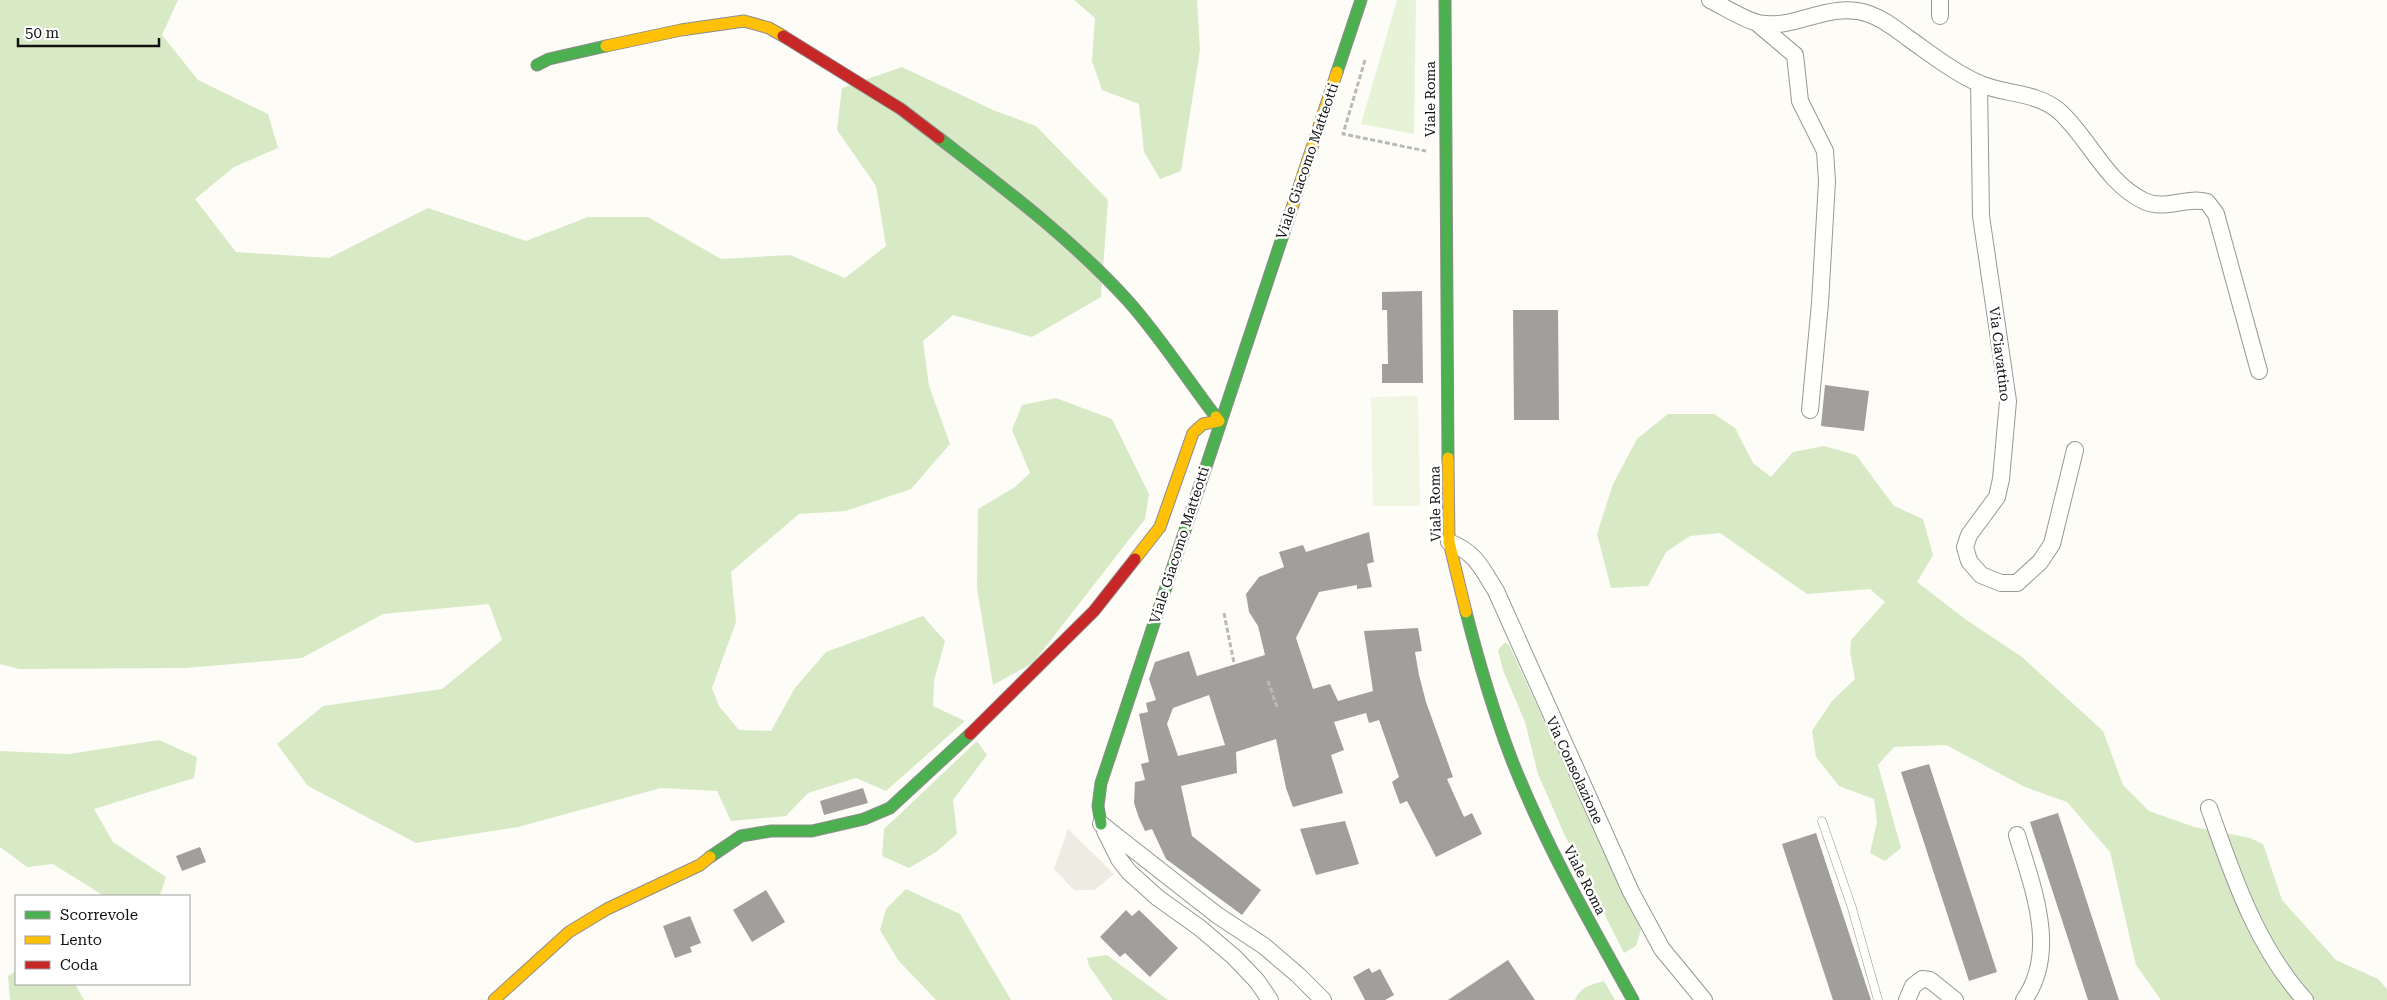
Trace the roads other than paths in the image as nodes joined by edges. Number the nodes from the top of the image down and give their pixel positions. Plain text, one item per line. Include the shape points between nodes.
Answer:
1 (1360, 0) edge
2 (1445, 0) edge
3 (1710, 0) edge
4 (1850, 5) edge
5 (1757, 23) junction
6 (538, 65) dead end
7 (1979, 83) junction
8 (2259, 371) dead end
9 (1810, 410) dead end
10 (1219, 421) junction
11 (2075, 450) dead end
12 (1449, 542) junction
13 (2209, 808) dead end
14 (1822, 822) dead end
15 (1102, 824) junction
16 (2017, 835) dead end
17 (494, 1000) edge
18 (1270, 1000) edge
19 (1322, 1000) edge
20 (1633, 1000) edge
21 (1704, 1000) edge
22 (1878, 1000) edge
23 (1906, 1000) edge
24 (1954, 1000) edge
25 (2024, 1000) edge
26 (2305, 1000) edge

1 - 10 street, Viale Giacomo Matteotti
2 - 12 street, Viale Roma
3 - 5 street
4 - 5 street via 1780,23
4 - 7 street via 1885,22 1953,71
5 - 9 street via 1795,55 1800,101 1825,151 1827,190
6 - 10 street via 549,59 681,30 744,21 769,28 901,109 1005,189 1088,259 1130,303
7 - 8 street via 1997,90 2021,92 2058,111 2109,174 2144,201 2157,206 2199,200 2207,202 2216,214
7 - 11 street, Via Ciavattino via 1981,216 2008,401 2001,479 1996,497 1969,535 1965,547 1970,561 1981,575 2001,583 2017,583 2040,562 2052,544
10 - 15 street, Viale Giacomo Matteotti via 1101,783 1098,806
10 - 17 street via 1203,424 1193,433 1160,527 1094,612 992,714 890,808 864,819 812,831 771,831 740,836 700,865 607,909 569,932
12 - 20 street, Viale Roma via 1469,627 1501,730 1541,826
12 - 21 street, Via Consolazione via 1466,549 1475,558 1496,591 1631,892 1662,949
13 - 26 street via 2235,883 2260,935 2287,980
14 - 22 lane via 1852,908
15 - 18 street via 1129,872 1234,957
15 - 19 street via 1217,915 1264,946
16 - 25 street via 2039,911 2040,952 2031,989
23 - 24 street via 1913,986 1922,978 1930,980

